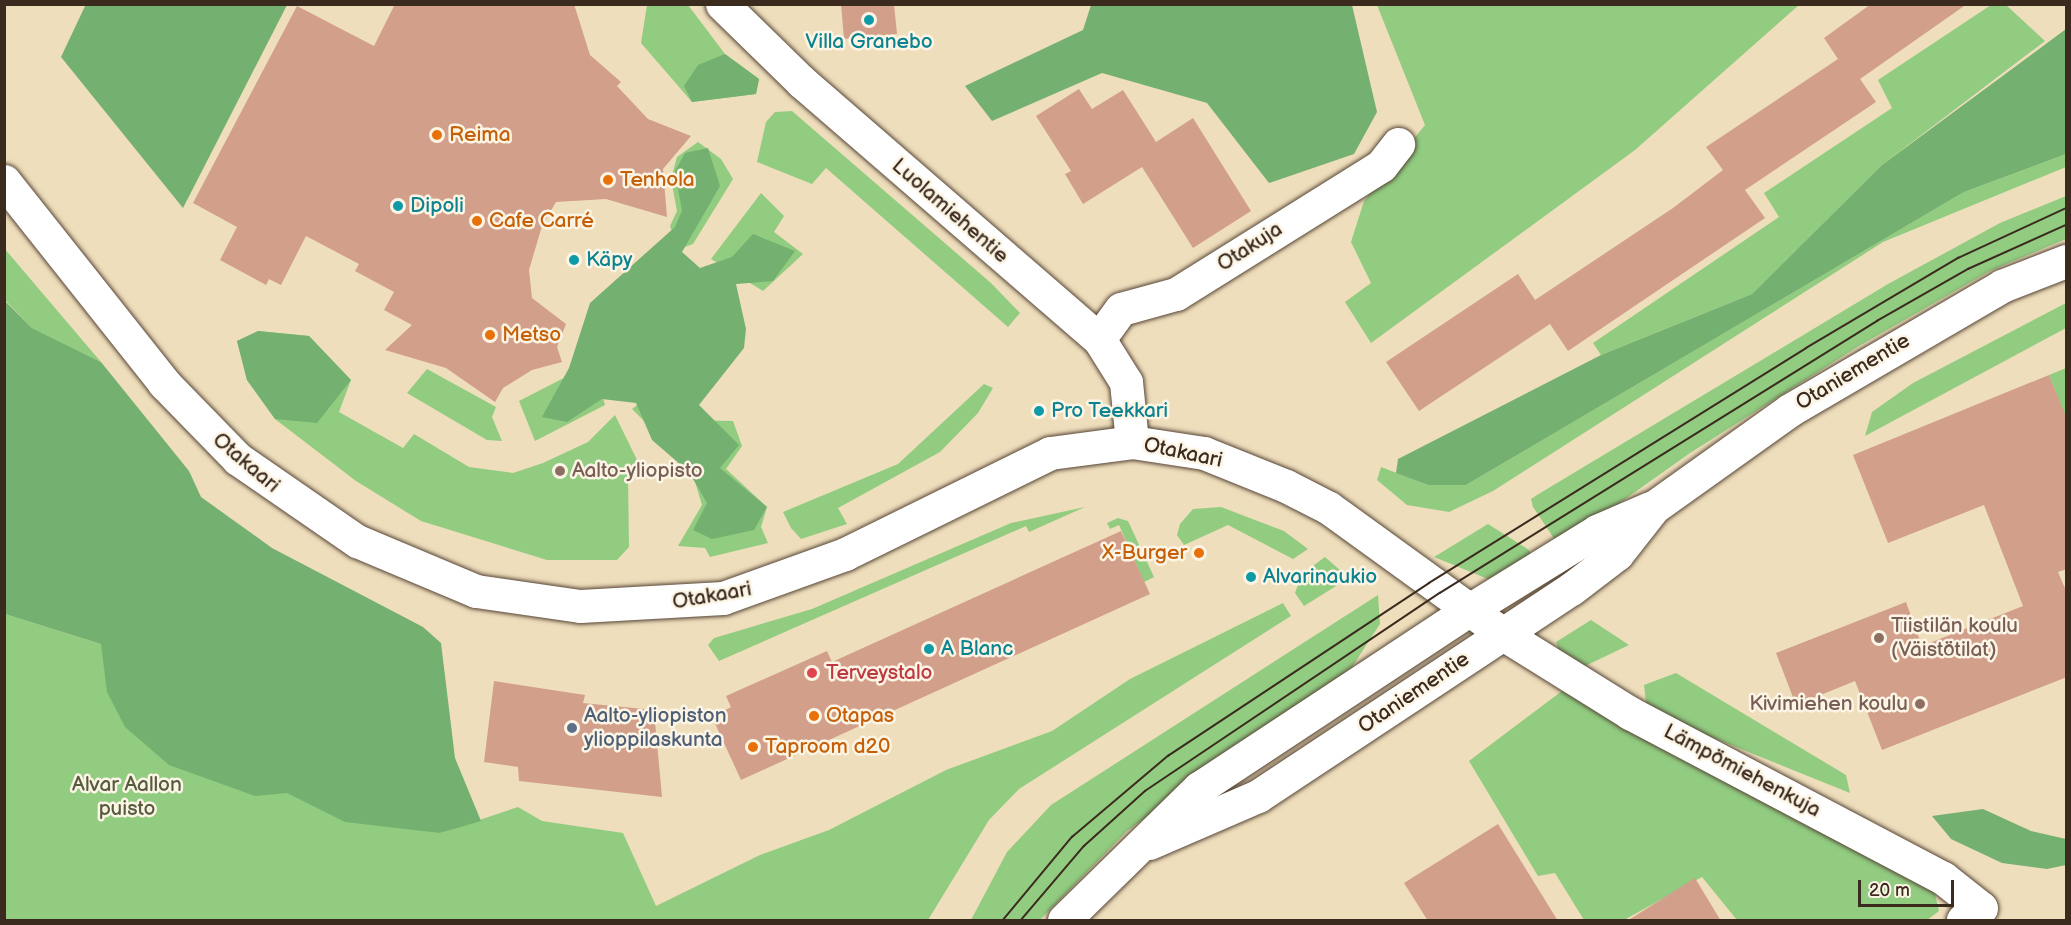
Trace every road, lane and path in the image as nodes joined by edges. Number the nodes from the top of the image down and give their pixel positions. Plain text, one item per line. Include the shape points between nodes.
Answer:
1 (722, 4) edge
2 (1398, 144) dead end
3 (4, 182) edge
4 (2067, 261) edge
5 (1098, 339) junction
6 (1132, 442) junction
7 (1654, 507) junction
8 (1466, 612) junction
9 (1503, 634) junction
10 (1149, 843) junction
11 (1972, 914) edge
12 (1064, 921) edge

1 - 5 street, Luolamiehentie via 802,82
2 - 5 street, Otakuja via 1381,166 1176,294 1121,309
3 - 6 street, Otakaari via 164,383 238,459 357,541 476,591 580,606 723,598 845,554 1050,453
4 - 7 street, Otaniementie via 2002,286 1869,361
5 - 6 street, Luolamiehentie via 1126,382
6 - 8 street, Otakaari via 1204,453 1286,486 1379,543
7 - 8 street, Otaniementie via 1597,531
7 - 9 street, Otaniementie via 1617,554
8 - 9 street, Otakaari
8 - 10 street, Otaniementie via 1199,788
9 - 10 street, Otaniementie via 1258,796
9 - 11 street, Lämpömiehenkuja via 1630,713 1943,878
10 - 12 street, Otaniementie

